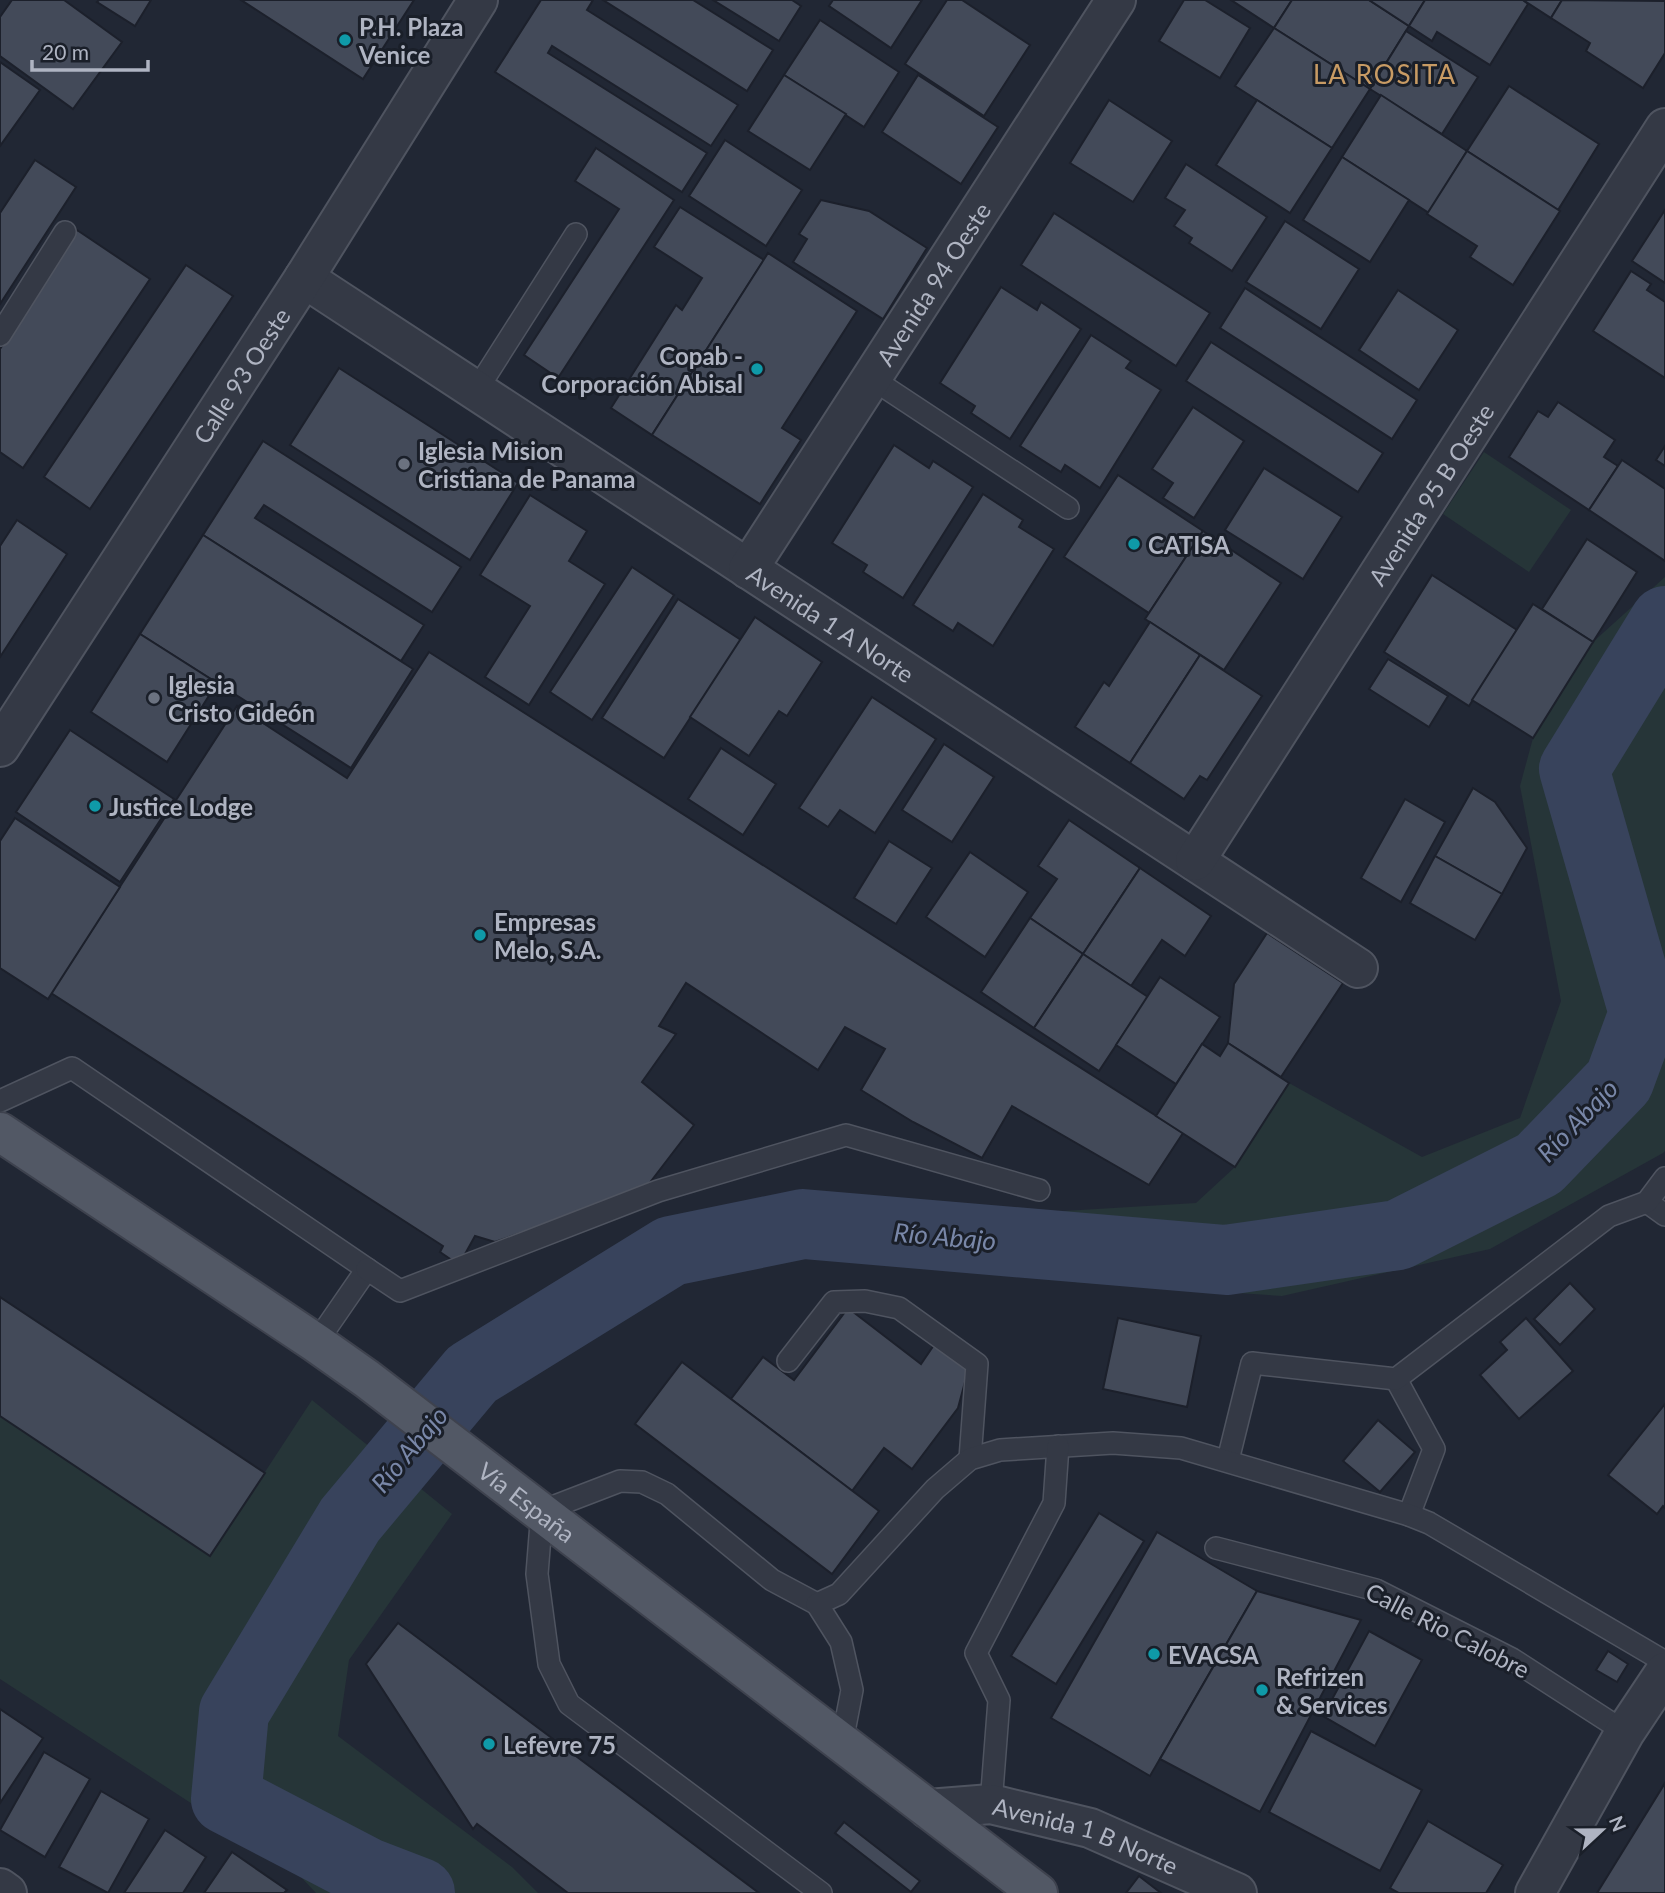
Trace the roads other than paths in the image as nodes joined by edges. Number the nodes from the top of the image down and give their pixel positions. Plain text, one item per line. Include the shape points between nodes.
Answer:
1 (478, 0) edge
2 (1116, 0) edge
3 (1665, 128) edge
4 (65, 232) dead end
5 (576, 234) dead end
6 (304, 278) junction
7 (0, 335) edge
8 (872, 378) junction
9 (476, 391) junction
10 (1068, 508) dead end
11 (748, 569) junction
12 (0, 747) edge
13 (1195, 861) junction
14 (1357, 968) dead end
15 (0, 1101) edge
16 (0, 1132) edge
17 (1665, 1178) edge
18 (1039, 1190) dead end
19 (1647, 1202) junction
20 (1665, 1215) edge
21 (367, 1269) junction
22 (316, 1343) junction
23 (788, 1361) dead end
24 (1396, 1378) junction
25 (1058, 1446) junction
26 (970, 1459) junction
27 (1228, 1460) junction
28 (537, 1508) junction
29 (1409, 1515) junction
30 (1216, 1548) dead end
31 (817, 1604) junction
32 (1665, 1662) edge
33 (1665, 1672) edge
34 (1625, 1732) junction
35 (842, 1742) junction
36 (992, 1804) junction
37 (928, 1809) junction
38 (0, 1888) edge
39 (7, 1893) edge
40 (821, 1893) edge
41 (1038, 1893) edge
42 (1237, 1893) edge
43 (1535, 1893) edge

1 - 6 street, Calle 93 Oeste
2 - 8 street, Avenida 94 Oeste
3 - 13 street, Avenida 95 B Oeste
4 - 7 lane
5 - 9 lane
6 - 9 street, Avenida 1 A Norte
6 - 12 street, Calle 93 Oeste
8 - 10 lane
8 - 11 street, Avenida 94 Oeste
9 - 11 street, Avenida 1 A Norte
11 - 13 street, Avenida 1 A Norte
13 - 14 street, Avenida 1 A Norte
15 - 21 lane via 72,1068
16 - 22 main road, Vía España
17 - 19 lane
18 - 21 lane via 846,1135 658,1191 400,1291
19 - 20 lane
19 - 24 lane via 1609,1216
21 - 22 lane
22 - 28 main road, Vía España
23 - 26 lane via 834,1302 865,1301 899,1308 977,1364
24 - 27 lane via 1252,1363
24 - 29 lane via 1434,1449
25 - 26 lane via 1000,1450
25 - 27 lane via 1113,1443 1181,1448
25 - 36 lane via 1054,1503 976,1653 999,1700
26 - 31 lane via 935,1489 839,1594
27 - 29 lane
28 - 31 lane via 620,1481 642,1482 667,1494 772,1580
28 - 35 main road, Vía España
28 - 40 lane via 537,1574 549,1664 569,1704
29 - 32 lane
30 - 34 lane, Calle Rio Calobre via 1376,1590 1512,1659
31 - 35 lane via 841,1642 852,1690
33 - 34 street
34 - 43 street
35 - 37 main road, Vía España
36 - 37 street, Avenida 1 B Norte
36 - 42 street, Avenida 1 B Norte via 1090,1828
37 - 41 main road, Vía España
38 - 39 street

